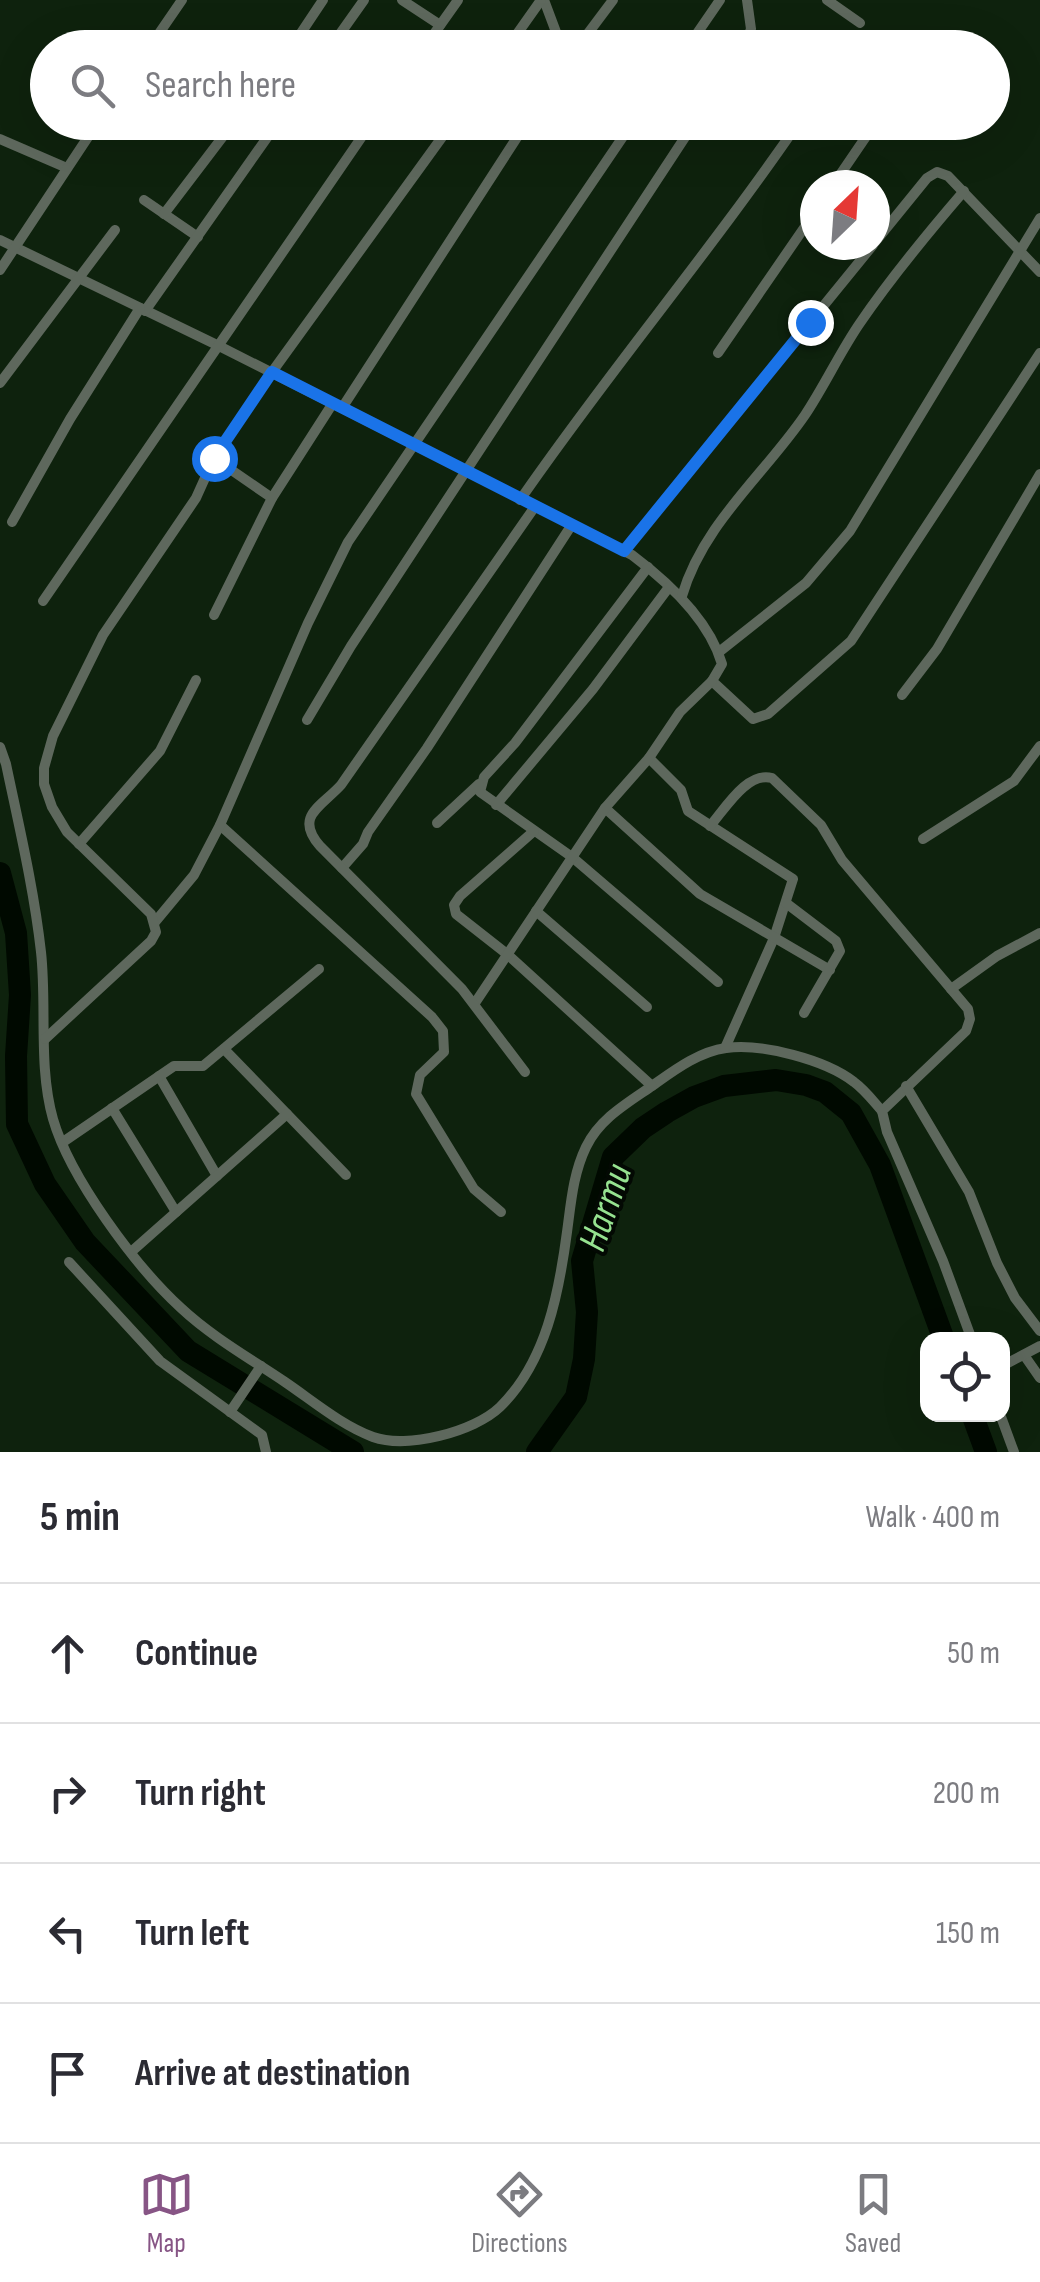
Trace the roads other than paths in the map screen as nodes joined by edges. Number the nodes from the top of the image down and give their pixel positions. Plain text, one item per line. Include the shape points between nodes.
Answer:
1 (182, 0) edge
2 (323, 0) edge
3 (364, 0) edge
4 (402, 0) edge
5 (458, 0) edge
6 (543, 0) edge
7 (613, 0) edge
8 (720, 0) edge
9 (747, 0) edge
10 (827, 0) edge
11 (860, 23) dead end
12 (440, 24) junction
13 (162, 30) edge
14 (303, 30) edge
15 (343, 30) edge
16 (436, 30) edge
17 (520, 30) edge
18 (555, 30) edge
19 (590, 30) edge
20 (699, 30) edge
21 (751, 30) edge
22 (0, 139) edge
23 (86, 140) edge
24 (220, 140) edge
25 (265, 140) edge
26 (359, 140) edge
27 (439, 140) edge
28 (515, 140) edge
29 (621, 140) edge
30 (682, 140) edge
31 (786, 140) edge
32 (864, 140) edge
33 (67, 168) junction
34 (843, 170) edge
35 (964, 191) junction
36 (144, 200) dead end
37 (164, 214) junction
38 (1040, 218) edge
39 (890, 224) edge
40 (115, 230) dead end
41 (800, 234) edge
42 (198, 237) junction
43 (0, 240) edge
44 (14, 248) junction
45 (1020, 252) junction
46 (861, 260) edge
47 (0, 270) edge
48 (1040, 272) edge
49 (78, 279) junction
50 (143, 310) junction
51 (217, 345) junction
52 (718, 353) dead end
53 (1040, 353) edge
54 (272, 372) junction
55 (0, 383) edge
56 (338, 406) junction
57 (416, 445) junction
58 (214, 458) junction
59 (466, 471) junction
60 (1040, 474) edge
61 (272, 498) junction
62 (520, 500) junction
63 (534, 508) junction
64 (12, 522) dead end
65 (571, 526) junction
66 (624, 551) junction
67 (648, 567) junction
68 (669, 587) junction
69 (682, 596) junction
70 (43, 601) dead end
71 (214, 616) dead end
72 (718, 652) junction
73 (196, 680) dead end
74 (712, 681) junction
75 (902, 695) dead end
76 (307, 720) dead end
77 (1040, 746) edge
78 (0, 747) edge
79 (649, 758) junction
80 (479, 784) junction
81 (496, 805) junction
82 (605, 808) junction
83 (437, 823) dead end
84 (220, 825) junction
85 (710, 826) junction
86 (534, 831) junction
87 (924, 840) dead end
88 (79, 844) junction
89 (572, 857) junction
90 (342, 868) junction
91 (786, 903) junction
92 (536, 911) junction
93 (155, 922) junction
94 (1040, 933) edge
95 (774, 938) junction
96 (507, 954) junction
97 (320, 969) dead end
98 (830, 970) junction
99 (718, 982) dead end
100 (952, 989) junction
101 (475, 1004) junction
102 (647, 1007) dead end
103 (804, 1012) dead end
104 (45, 1039) junction
105 (725, 1048) junction
106 (224, 1049) junction
107 (525, 1072) dead end
108 (159, 1076) junction
109 (652, 1086) junction
110 (906, 1086) junction
111 (112, 1108) junction
112 (882, 1110) junction
113 (287, 1114) junction
114 (63, 1142) junction
115 (346, 1175) dead end
116 (217, 1176) junction
117 (176, 1212) junction
118 (501, 1212) dead end
119 (131, 1252) junction
120 (70, 1262) dead end
121 (1040, 1331) edge
122 (969, 1332) edge
123 (1040, 1346) edge
124 (1024, 1354) junction
125 (1010, 1362) edge
126 (261, 1366) junction
127 (1040, 1378) edge
128 (230, 1412) junction
129 (1003, 1422) edge
130 (266, 1452) edge
131 (1014, 1452) edge

1 - 13 street
2 - 14 street
3 - 15 street
4 - 12 street
5 - 12 street
6 - 17 street
6 - 18 street
7 - 19 street
8 - 20 street
9 - 21 street
10 - 11 street
12 - 16 street
22 - 33 street
23 - 33 street
24 - 37 street
25 - 42 street
26 - 51 street
27 - 54 street
28 - 56 street
29 - 57 street
30 - 59 street
31 - 62 street
32 - 34 street
33 - 44 street
35 - 39 street via 937,172
35 - 45 street
35 - 69 street via 911,252 805,415 709,536
36 - 37 street
37 - 42 street
38 - 45 street
40 - 49 street
41 - 52 street
42 - 50 street
43 - 44 street
44 - 47 street
44 - 49 street
45 - 48 street
45 - 72 street via 850,531 806,582
46 - 66 street
49 - 50 street
49 - 55 street
50 - 51 street
50 - 64 street
51 - 54 street
51 - 70 street
53 - 74 street via 851,641 760,719 743,713
54 - 56 street
54 - 58 street
56 - 57 street
56 - 61 street
57 - 59 street
57 - 84 street via 348,542
58 - 61 street
58 - 88 street via 196,498 103,635 47,750 44,784
59 - 62 street
59 - 76 street
60 - 75 street via 937,649
61 - 71 street
62 - 63 street
63 - 65 street
63 - 90 street via 340,785 312,813 310,834
65 - 66 street
65 - 90 street
66 - 67 street
67 - 68 street
67 - 80 street
68 - 69 street
68 - 81 street
69 - 72 street
72 - 74 street via 722,664
73 - 88 street via 160,750
74 - 79 street via 680,712
77 - 87 street via 1014,782
78 - 104 street via 41,952
79 - 82 street
79 - 85 street via 681,790 688,811
80 - 81 street
80 - 83 street
81 - 86 street
82 - 89 street
82 - 95 street via 700,894
84 - 93 street via 194,875
84 - 118 street via 443,1031 444,1052 420,1076 416,1094 474,1188
85 - 91 street via 790,876 794,884
85 - 100 street via 756,778 772,778 821,824 842,860
86 - 89 street
86 - 96 street via 454,906
88 - 93 street
89 - 92 street
89 - 99 street
90 - 101 street
91 - 95 street
91 - 98 street via 839,946
92 - 96 street
92 - 102 street
93 - 104 street via 151,942
94 - 100 street
95 - 98 street
95 - 105 street
96 - 101 street
96 - 109 street
97 - 106 street
98 - 103 street
100 - 110 street via 968,1010 966,1031
101 - 107 street
104 - 114 street via 53,1119
105 - 109 street via 690,1060
105 - 112 street via 806,1058 853,1081
106 - 108 street via 203,1066 174,1066
106 - 113 street
108 - 111 street
108 - 116 street
109 - 126 street via 616,1110 584,1150 550,1319 520,1383 499,1408 424,1440 395,1442 339,1419
110 - 112 street
110 - 121 street via 969,1192 1015,1298
111 - 114 street
111 - 117 street
112 - 122 street
113 - 115 street
113 - 116 street
114 - 119 street
116 - 117 street
117 - 119 street
119 - 126 street via 182,1310
120 - 128 street via 160,1362
123 - 124 street
124 - 125 street
124 - 127 street
126 - 128 street
128 - 130 street via 262,1435
129 - 131 street

